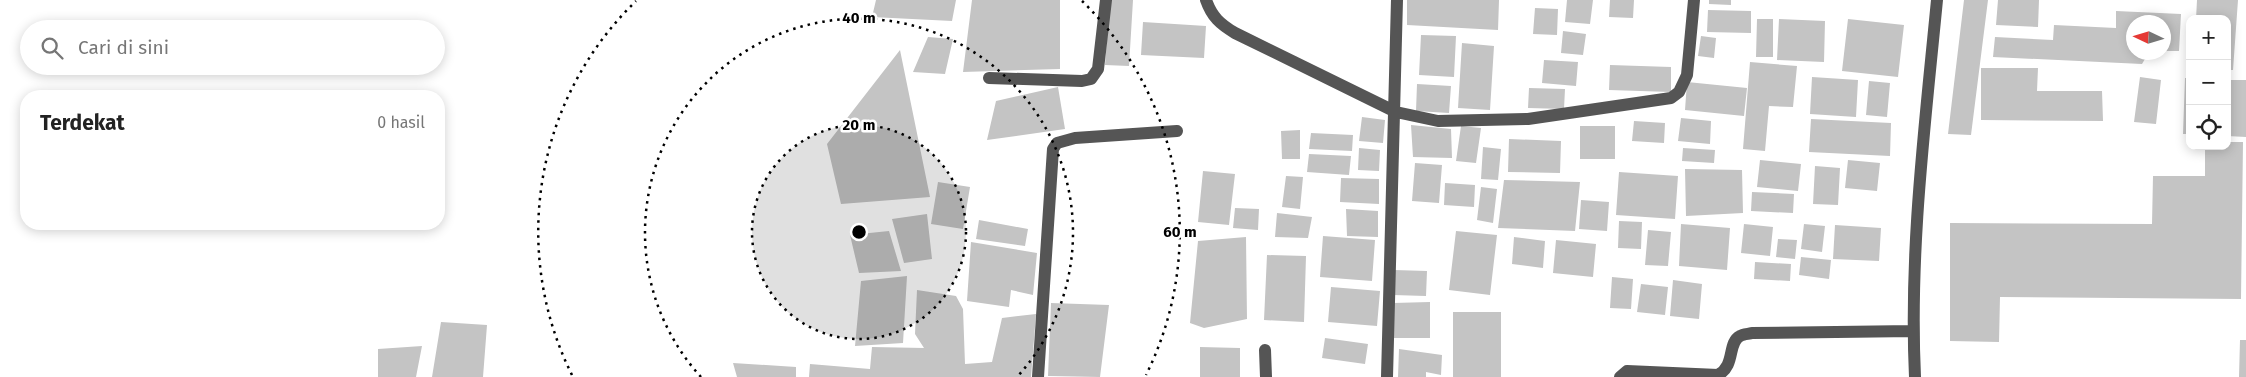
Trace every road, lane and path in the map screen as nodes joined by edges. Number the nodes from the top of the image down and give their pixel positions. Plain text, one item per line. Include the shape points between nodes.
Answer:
1 (1106, 0) edge
2 (1206, 0) edge
3 (1397, 0) edge
4 (1694, 0) edge
5 (1937, 0) edge
6 (989, 78) dead end
7 (1396, 112) junction
8 (1177, 131) dead end
9 (1913, 331) junction
10 (1265, 350) dead end
11 (1038, 377) edge
12 (1266, 377) edge
13 (1388, 377) edge
14 (1620, 377) edge
15 (1915, 377) edge

1 - 6 street via 1098,69 1091,79
2 - 7 street via 1220,24 1235,33
3 - 7 street
4 - 7 street via 1686,75 1679,92 1671,98 1528,119 1438,121
5 - 9 street via 1917,229
7 - 13 street
8 - 11 street via 1076,138 1057,143 1053,149
9 - 14 street via 1752,333 1740,336 1734,342 1730,362 1718,375 1627,371
9 - 15 street
10 - 12 street

